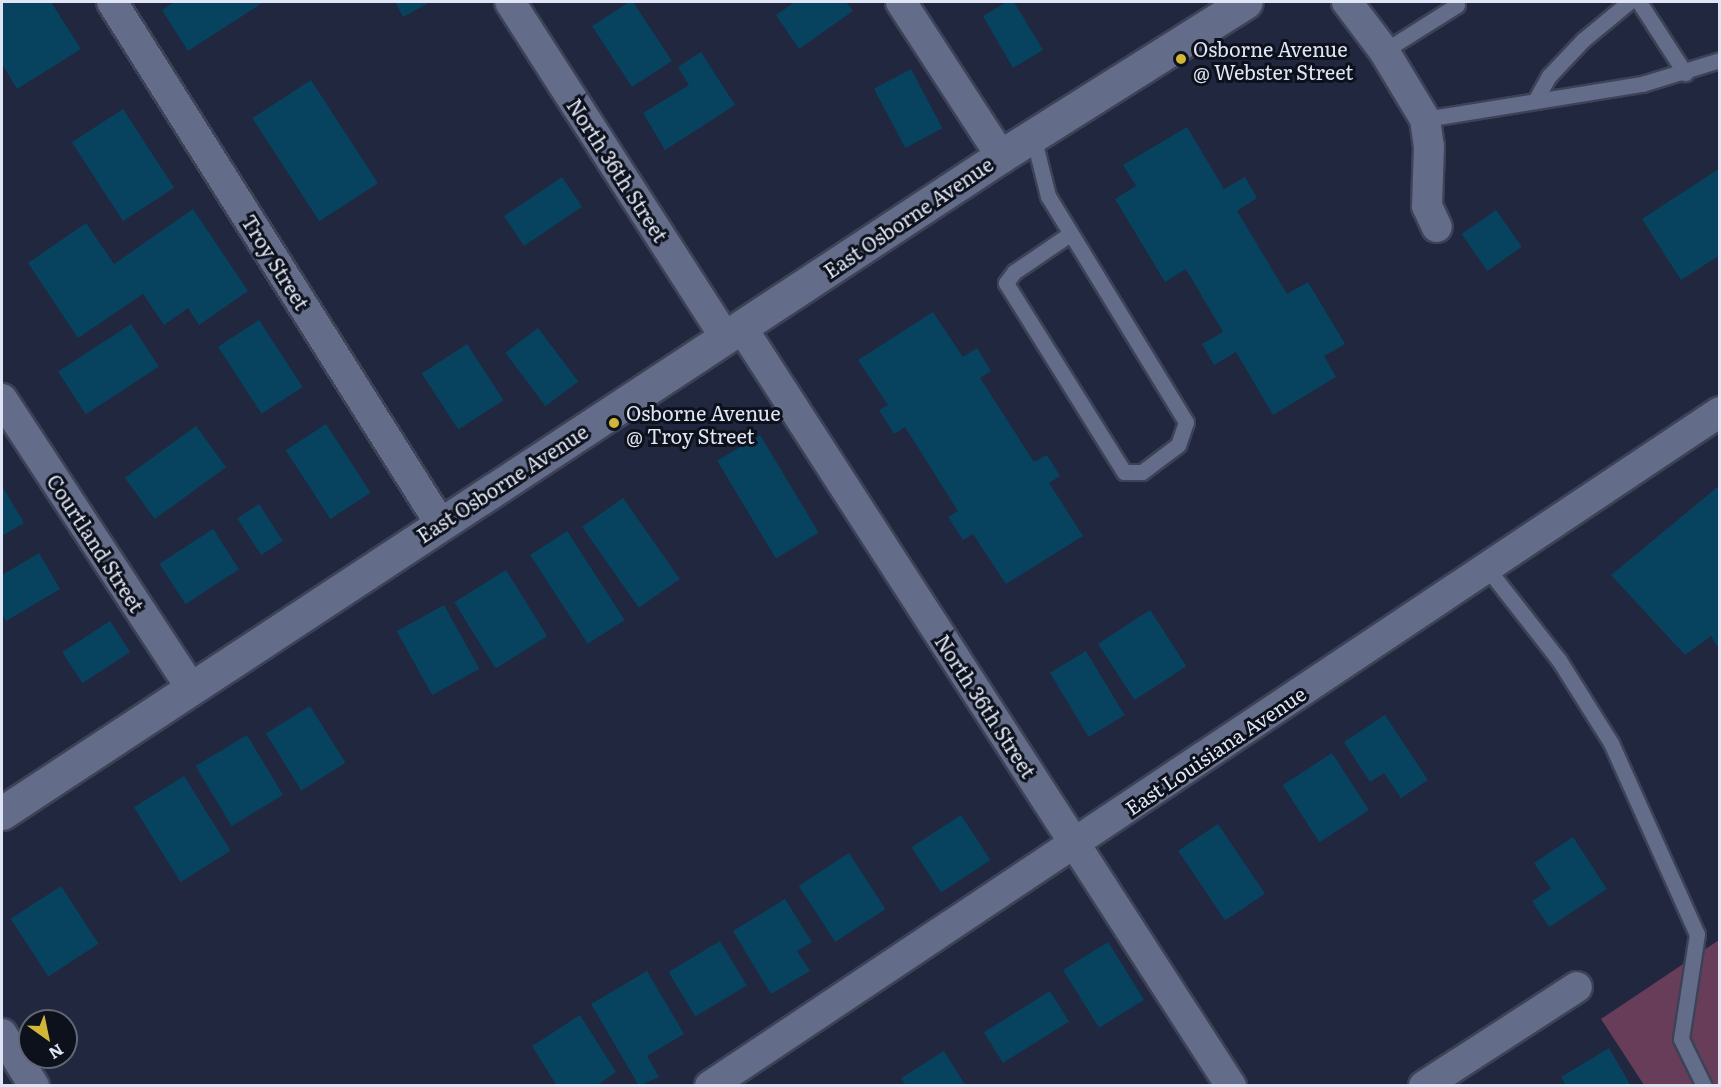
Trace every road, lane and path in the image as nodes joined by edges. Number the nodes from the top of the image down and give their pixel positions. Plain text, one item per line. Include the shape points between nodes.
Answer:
1 (112, 2) edge
2 (510, 2) edge
3 (901, 2) edge
4 (1246, 2) edge
5 (1347, 2) edge
6 (1454, 2) edge
7 (1629, 2) edge
8 (1639, 2) edge
9 (1384, 51) junction
10 (1719, 60) edge
11 (1685, 73) junction
12 (1534, 101) junction
13 (1425, 119) junction
14 (1033, 136) junction
15 (1001, 156) junction
16 (1437, 227) dead end
17 (1070, 234) junction
18 (734, 333) junction
19 (2, 399) edge
20 (1719, 412) edge
21 (440, 523) junction
22 (1487, 568) junction
23 (190, 686) junction
24 (2, 813) edge
25 (1075, 844) junction
26 (1577, 987) dead end
27 (2, 1034) edge
28 (34, 1086) edge
29 (710, 1086) edge
30 (1231, 1086) edge
31 (1424, 1086) edge
32 (1704, 1086) edge

1 - 21 street, Troy Street
2 - 18 street, North 36th Street
3 - 15 street
4 - 14 street, East Osborne Avenue
5 - 9 street
6 - 9 lane via 1457,5
7 - 12 lane via 1583,40 1549,76
8 - 11 lane
9 - 13 street
10 - 11 lane
11 - 12 lane
12 - 13 lane
13 - 16 street via 1429,146 1426,206
14 - 15 street, East Osborne Avenue
14 - 17 lane via 1048,196
15 - 18 street, East Osborne Avenue
17 - 17 lane via 1186,422 1178,446 1142,472 1124,472 1005,283 1014,272
18 - 21 street, East Osborne Avenue
18 - 25 street, North 36th Street
19 - 23 street, Courtland Street
20 - 22 street, East Louisiana Avenue
21 - 23 street, East Osborne Avenue
22 - 25 street, East Louisiana Avenue
22 - 32 lane via 1559,660 1611,743 1697,934 1681,1039
23 - 24 street, East Osborne Avenue
25 - 29 street, East Louisiana Avenue
25 - 30 street, North 36th Street
26 - 31 street
27 - 28 street

